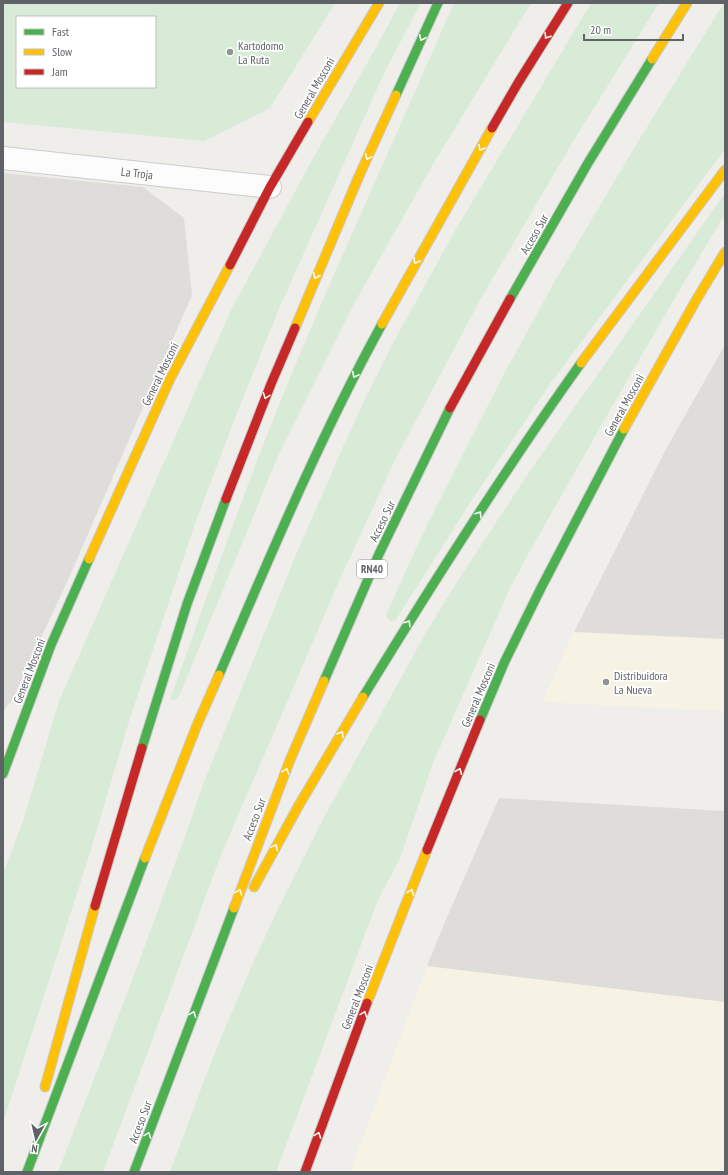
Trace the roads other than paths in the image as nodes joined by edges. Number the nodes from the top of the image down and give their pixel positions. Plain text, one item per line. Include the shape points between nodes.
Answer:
1 (379, 3) edge
2 (438, 3) edge
3 (568, 3) edge
4 (687, 3) edge
5 (3, 158) edge
6 (725, 170) edge
7 (270, 187) junction
8 (725, 252) edge
9 (3, 774) edge
10 (211, 967) junction
11 (43, 1096) dead end
12 (34, 1126) dead end
13 (22, 1172) edge
14 (27, 1172) edge
15 (134, 1172) edge
16 (305, 1172) edge

1 - 7 main road, General Mosconi
2 -> 11 main road via 359,176 274,377 190,597 106,866
3 -> 14 main road via 518,83 416,262 363,358 315,457 197,726
10 -> 4 main road, Acceso Sur / RN40 via 290,760 356,605 438,431 555,220
5 - 7 street, La Troja
10 -> 6 main road via 287,824 407,626 503,477 568,382
7 - 9 main road, General Mosconi via 170,379 51,645
16 -> 8 main road, General Mosconi via 377,978 505,661 614,447
15 -> 10 main road, Acceso Sur / RN40
12 - 13 main road

